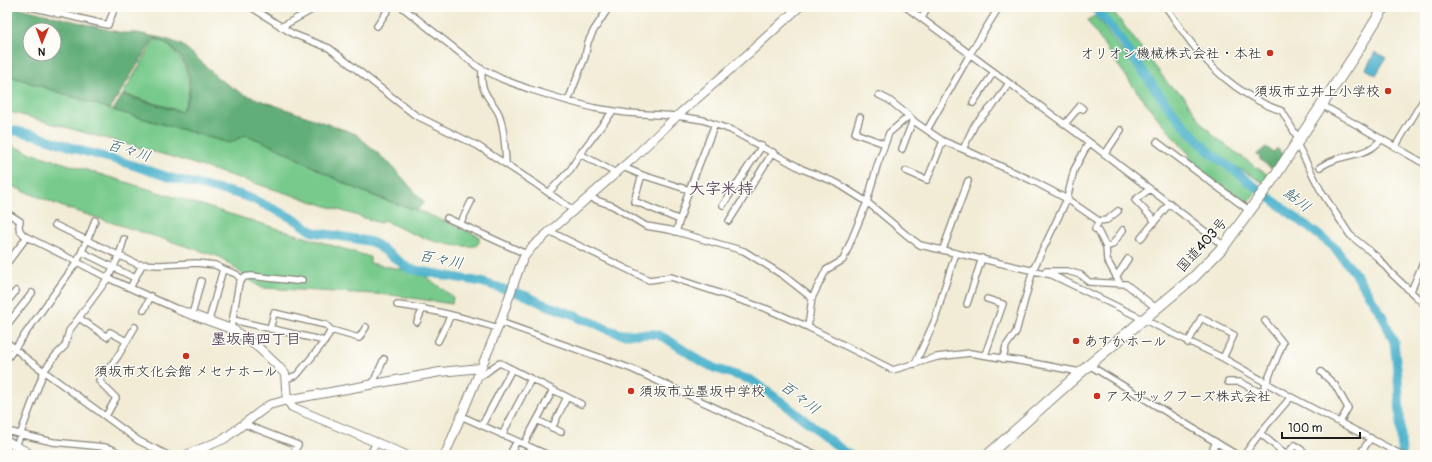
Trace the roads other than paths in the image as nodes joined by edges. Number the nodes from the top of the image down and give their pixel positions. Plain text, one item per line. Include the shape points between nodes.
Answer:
1 (31, 7) edge
2 (59, 7) edge
3 (115, 7) edge
4 (250, 7) edge
5 (317, 7) edge
6 (390, 7) edge
7 (402, 7) edge
8 (609, 7) edge
9 (799, 7) edge
10 (906, 7) edge
11 (927, 7) edge
12 (999, 7) edge
13 (1166, 7) edge
14 (1384, 7) edge
15 (57, 14) junction
16 (922, 19) junction
17 (378, 26) dead end
18 (281, 27) junction
19 (970, 54) junction
20 (482, 69) junction
21 (994, 72) junction
22 (1009, 83) junction
23 (879, 95) dead end
24 (1425, 97) edge
25 (568, 101) junction
26 (973, 103) dead end
27 (1322, 105) junction
28 (1080, 106) dead end
29 (613, 110) junction
30 (677, 116) junction
31 (860, 117) dead end
32 (911, 118) junction
33 (715, 124) junction
34 (1064, 124) junction
35 (927, 130) junction
36 (1121, 130) dead end
37 (1382, 140) junction
38 (944, 141) junction
39 (1089, 142) junction
40 (1157, 142) dead end
41 (1298, 142) junction
42 (885, 144) junction
43 (762, 146) junction
44 (1396, 147) junction
45 (902, 149) dead end
46 (963, 149) junction
47 (773, 152) junction
48 (580, 154) junction
49 (1104, 154) junction
50 (506, 164) junction
51 (1425, 164) edge
52 (623, 167) junction
53 (1320, 167) dead end
54 (906, 171) dead end
55 (616, 173) junction
56 (642, 175) junction
57 (968, 181) dead end
58 (1150, 188) junction
59 (689, 190) junction
60 (549, 192) junction
61 (588, 197) junction
62 (1067, 199) junction
63 (867, 202) junction
64 (1170, 203) junction
65 (471, 205) dead end
66 (723, 205) dead end
67 (573, 210) junction
68 (1118, 211) dead end
69 (1250, 211) junction
70 (7, 214) edge
71 (447, 218) dead end
72 (95, 220) dead end
73 (680, 220) junction
74 (729, 221) dead end
75 (1099, 221) junction
76 (1156, 221) junction
77 (460, 224) junction
78 (55, 225) dead end
79 (1123, 230) dead end
80 (549, 232) junction
81 (676, 232) junction
82 (27, 237) junction
83 (1141, 238) dead end
84 (124, 239) dead end
85 (87, 241) junction
86 (1224, 246) junction
87 (1106, 247) junction
88 (943, 249) junction
89 (82, 252) junction
90 (956, 253) junction
91 (526, 254) junction
92 (119, 256) junction
93 (982, 258) junction
94 (1425, 258) edge
95 (1128, 259) dead end
96 (77, 262) junction
97 (7, 263) edge
98 (142, 265) junction
99 (114, 267) junction
100 (222, 269) junction
101 (1033, 270) junction
102 (1116, 277) junction
103 (108, 278) junction
104 (135, 278) junction
105 (242, 280) junction
106 (302, 280) dead end
107 (201, 281) dead end
108 (1120, 283) junction
109 (130, 288) junction
110 (16, 291) dead end
111 (1411, 292) junction
112 (32, 293) dead end
113 (151, 296) junction
114 (812, 298) junction
115 (987, 299) dead end
116 (7, 302) edge
117 (967, 304) dead end
118 (397, 305) dead end
119 (1425, 305) edge
120 (423, 308) junction
121 (1156, 308) junction
122 (144, 310) dead end
123 (179, 310) joint
124 (192, 315) junction
125 (450, 315) junction
126 (79, 318) junction
127 (209, 320) junction
128 (232, 320) junction
129 (1142, 320) junction
130 (1265, 321) dead end
131 (417, 322) dead end
132 (500, 323) junction
133 (7, 325) edge
134 (135, 327) dead end
135 (366, 327) dead end
136 (808, 327) junction
137 (270, 328) junction
138 (231, 329) junction
139 (331, 330) junction
140 (126, 341) junction
141 (325, 341) junction
142 (438, 341) dead end
143 (7, 342) edge
144 (1188, 343) junction
145 (15, 349) junction
146 (986, 356) junction
147 (1223, 358) junction
148 (7, 359) edge
149 (384, 359) dead end
150 (1003, 359) junction
151 (915, 364) junction
152 (1089, 365) junction
153 (481, 368) junction
154 (512, 369) junction
155 (44, 371) junction
156 (1080, 372) junction
157 (1321, 372) dead end
158 (478, 377) junction
159 (286, 379) junction
160 (530, 379) junction
161 (1228, 382) dead end
162 (1267, 382) junction
163 (372, 385) junction
164 (553, 390) junction
165 (1291, 396) junction
166 (567, 397) junction
167 (287, 400) junction
168 (581, 404) dead end
169 (106, 416) junction
170 (461, 416) junction
171 (537, 420) junction
172 (1340, 422) junction
173 (244, 424) junction
174 (482, 425) junction
175 (552, 428) junction
176 (7, 431) edge
177 (561, 432) dead end
178 (20, 433) junction
179 (1260, 433) junction
180 (502, 435) junction
181 (1370, 438) junction
182 (7, 441) edge
183 (517, 441) junction
184 (376, 442) junction
185 (1216, 442) junction
186 (524, 444) junction
187 (16, 446) junction
188 (510, 454) dead end
189 (31, 455) edge
190 (123, 455) edge
191 (168, 455) edge
192 (186, 455) edge
193 (292, 455) edge
194 (370, 455) edge
195 (404, 455) edge
196 (445, 455) edge
197 (548, 455) edge
198 (817, 455) edge
199 (988, 455) edge
200 (1210, 455) edge
201 (1237, 455) edge
202 (1244, 455) edge
203 (1308, 455) edge
204 (1359, 455) edge
205 (1402, 455) edge

1 - 15 street
2 - 15 street
3 - 15 street via 108,25
4 - 18 street
5 - 18 street
6 - 17 street
7 - 20 street
8 - 25 street via 588,42
9 - 30 street
10 - 16 street
11 - 16 street
12 - 19 street
13 - 41 street via 1197,50 1225,78 1251,97 1282,111
14 - 27 highway, 国道403号
16 - 19 street
18 - 50 street via 329,48 415,115 478,146
19 - 21 street
19 - 35 street
20 - 25 street via 502,79
20 - 50 street via 483,88 500,118
21 - 22 street
21 - 26 street
22 - 34 street
22 - 46 street via 975,124
23 - 32 street
24 - 44 street
25 - 29 street
27 - 37 street
27 - 41 highway, 国道403号
28 - 34 street
29 - 30 street
29 - 48 street
30 - 33 street
30 - 52 street
31 - 42 street via 855,133
32 - 35 street
32 - 42 street via 889,133
32 - 45 street
33 - 43 street
33 - 59 street
34 - 39 street
35 - 38 street
36 - 49 street
37 - 44 street
37 - 53 street via 1358,155 1338,159
38 - 46 street
38 - 54 street via 927,180
39 - 49 street
39 - 62 street via 1074,170
40 - 69 street
41 - 69 highway, 国道403号
41 - 111 street via 1321,191 1350,235 1377,257
42 - 63 street
43 - 47 street
43 - 66 street
44 - 51 street
46 - 62 street
47 - 63 street via 802,169 837,183
47 - 74 street
48 - 55 street
48 - 60 street via 570,170
49 - 58 street
50 - 60 street
52 - 55 street
52 - 56 street
55 - 61 street
56 - 59 street
56 - 73 street via 634,202
57 - 88 street
58 - 64 street
58 - 76 street via 1135,200
59 - 73 street
60 - 67 street
61 - 67 street
61 - 81 street via 613,206 646,226
62 - 75 street
62 - 101 street
63 - 88 street via 920,245
63 - 114 street via 843,260 826,270
64 - 76 street
64 - 86 street
65 - 77 street
67 - 80 street
68 - 75 street via 1107,220
69 - 86 highway, 国道403号
70 - 82 street via 20,221 18,227
71 - 77 street
72 - 85 street
73 - 81 street
75 - 87 street via 1095,229
76 - 83 street
77 - 91 street
78 - 85 street
79 - 87 street via 1112,245
80 - 91 street
80 - 136 street via 649,280 671,277 767,309
81 - 114 street via 744,251 784,276
82 - 96 street
82 - 97 street
84 - 92 street
85 - 89 street
85 - 92 street
86 - 121 highway, 国道403号 via 1194,277
87 - 102 street via 1107,260
88 - 90 street
89 - 96 street
89 - 99 street
90 - 93 street
90 - 151 street via 935,320
91 - 132 street
92 - 98 street
92 - 99 street
93 - 101 street
93 - 117 street
94 - 111 street
95 - 102 street
96 - 103 street
96 - 145 street
98 - 100 street via 196,263 215,265
98 - 104 street
99 - 103 street
99 - 104 street
100 - 105 street via 236,274
100 - 127 street
101 - 108 street via 1067,271 1089,282
101 - 129 street via 1052,274
101 - 150 street via 1016,332 1006,346
102 - 108 street
103 - 109 street
103 - 126 street
104 - 109 street
105 - 106 street via 251,276
105 - 128 street via 239,283
107 - 124 street
108 - 121 street via 1126,284
109 - 113 street
110 - 116 street
111 - 119 street
112 - 133 street
113 - 122 street
113 - 123 street
114 - 136 street
115 - 146 street via 1003,304
118 - 120 street
120 - 125 street
120 - 131 street
121 - 129 highway, 国道403号
123 - 124 street
124 - 127 street
125 - 132 street
125 - 142 street
126 - 140 street via 107,337 110,332
126 - 155 street via 69,331 65,346
127 - 138 street
128 - 137 street
128 - 138 street
129 - 144 street
129 - 152 highway, 国道403号
130 - 162 street via 1282,343
132 - 153 street
132 - 198 street via 632,368
134 - 140 street
135 - 139 street via 359,338
136 - 151 street via 893,370
137 - 139 street via 274,313 326,325
137 - 141 street
138 - 159 street via 259,348 285,374
139 - 141 street
140 - 169 street via 99,381 116,398
141 - 159 street via 297,375
143 - 145 street
144 - 147 street
144 - 147 street via 1201,318 1234,335
145 - 148 street
145 - 155 street
146 - 150 street
146 - 151 street via 970,353 936,357
147 - 162 street
149 - 163 street
150 - 156 street
152 - 156 highway, 国道403号
152 - 185 street
153 - 158 street
153 - 163 street via 440,372
154 - 158 street via 500,363 492,367 486,375
154 - 160 street
154 - 174 street
155 - 169 street
155 - 178 street
156 - 199 highway, 国道403号
157 - 172 street via 1335,385 1348,408
158 - 170 street
159 - 167 street
160 - 164 street
160 - 180 street
161 - 162 street via 1240,382 1257,391 1263,391
162 - 165 street
163 - 167 street
164 - 166 street
164 - 171 street
165 - 172 street
165 - 179 street
166 - 168 street
166 - 175 street
167 - 173 street via 269,405
167 - 184 street via 292,407
169 - 191 street via 139,441
170 - 174 street
170 - 196 street
171 - 175 street
171 - 186 street
172 - 181 street
173 - 192 street via 224,439
173 - 193 street via 298,445
174 - 180 street
175 - 177 street
176 - 178 street
178 - 187 street
178 - 190 street via 53,442 104,447
179 - 202 street
179 - 203 street via 1286,455 1295,445
180 - 183 street
181 - 204 street
181 - 205 street
182 - 187 street
183 - 186 street
183 - 188 street
184 - 194 street
184 - 195 street
185 - 200 street
185 - 201 street
186 - 197 street
187 - 189 street

